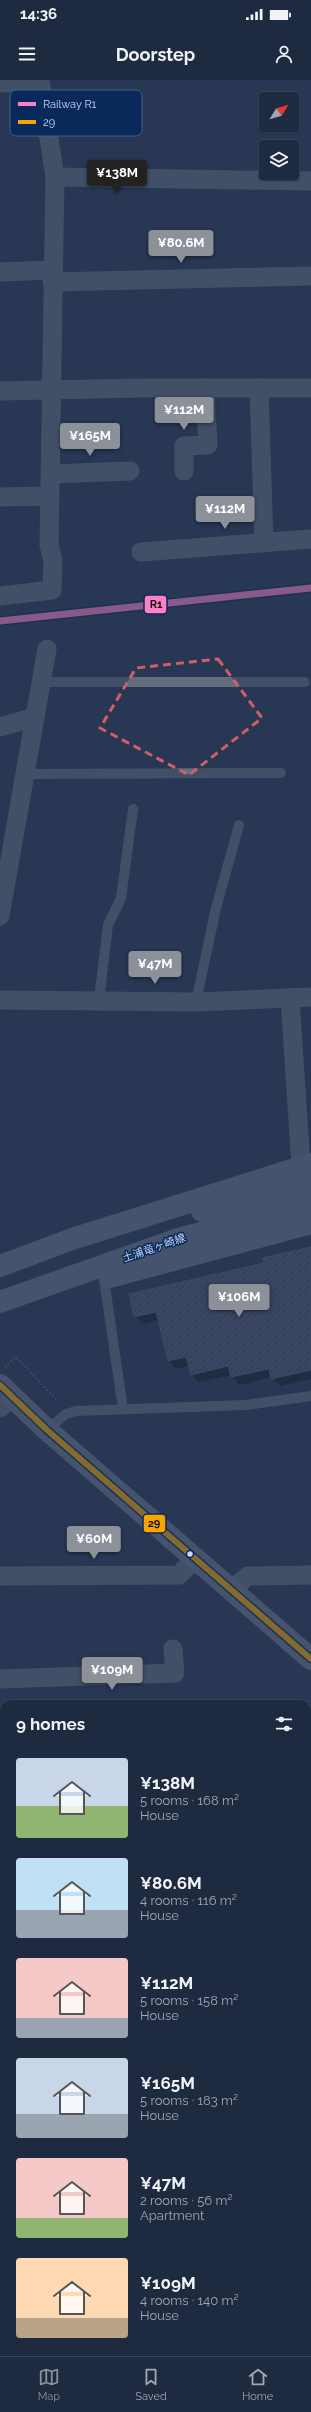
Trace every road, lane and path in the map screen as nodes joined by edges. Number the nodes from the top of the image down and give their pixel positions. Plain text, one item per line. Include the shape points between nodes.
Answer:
1 (40, 81) edge
2 (0, 83) edge
3 (49, 136) edge
4 (55, 177) junction
5 (311, 181) edge
6 (0, 272) edge
7 (52, 276) junction
8 (311, 276) edge
9 (205, 388) junction
10 (259, 388) junction
11 (311, 388) edge
12 (52, 390) junction
13 (0, 391) edge
14 (130, 471) dead end
15 (184, 471) dead end
16 (51, 474) junction
17 (50, 496) junction
18 (0, 497) edge
19 (311, 539) edge
20 (264, 542) junction
21 (141, 552) dead end
22 (0, 596) edge
23 (47, 649) dead end
24 (41, 682) junction
25 (305, 682) dead end
26 (35, 717) junction
27 (0, 727) edge
28 (281, 772) dead end
29 (25, 774) junction
30 (133, 809) dead end
31 (239, 825) dead end
32 (0, 916) edge
33 (311, 997) edge
34 (290, 998) junction
35 (0, 1000) edge
36 (99, 1000) junction
37 (196, 1002) junction
38 (308, 1171) edge
39 (311, 1204) edge
40 (311, 1223) edge
41 (0, 1266) edge
42 (0, 1279) edge
43 (104, 1279) junction
44 (0, 1302) edge
45 (0, 1318) edge
46 (0, 1372) edge
47 (3, 1396) edge
48 (311, 1396) edge
49 (56, 1399) dead end
50 (122, 1409) junction
51 (47, 1430) junction
52 (195, 1559) junction
53 (311, 1575) edge
54 (0, 1576) edge
55 (231, 1590) junction
56 (173, 1650) dead end
57 (311, 1659) edge
58 (0, 1679) edge

1 - 2 street
3 - 4 street
4 - 5 street
4 - 7 street
6 - 7 street
7 - 8 street
7 - 12 street
9 - 10 street
9 - 12 street
9 - 15 street via 208,445 184,446
10 - 11 street
10 - 20 street
12 - 13 street
12 - 16 street
14 - 16 street
16 - 17 street
17 - 18 street
17 - 22 street via 49,545 53,561 52,590
19 - 20 street
20 - 21 street
23 - 24 street
24 - 25 lane
24 - 26 street
26 - 27 street
26 - 29 street
28 - 29 lane
29 - 32 street
30 - 36 lane via 121,898 108,925
31 - 37 lane via 216,908
33 - 34 street
34 - 37 street
34 - 38 street
35 - 36 street
36 - 37 street
38 - 41 main road via 72,1239
38 - 42 main road, 土浦竜ヶ崎線 via 76,1250
39 - 44 main road, 土浦竜ヶ崎線 via 175,1240
40 - 43 main road
43 - 45 main road
43 - 50 lane
46 - 49 path via 16,1357
47 - 51 main road
48 - 50 lane via 246,1406
50 - 51 lane via 72,1412
51 - 52 main road
52 - 54 street via 179,1576
52 - 55 main road
53 - 55 street via 248,1576
55 - 57 main road
56 - 58 street via 175,1674

